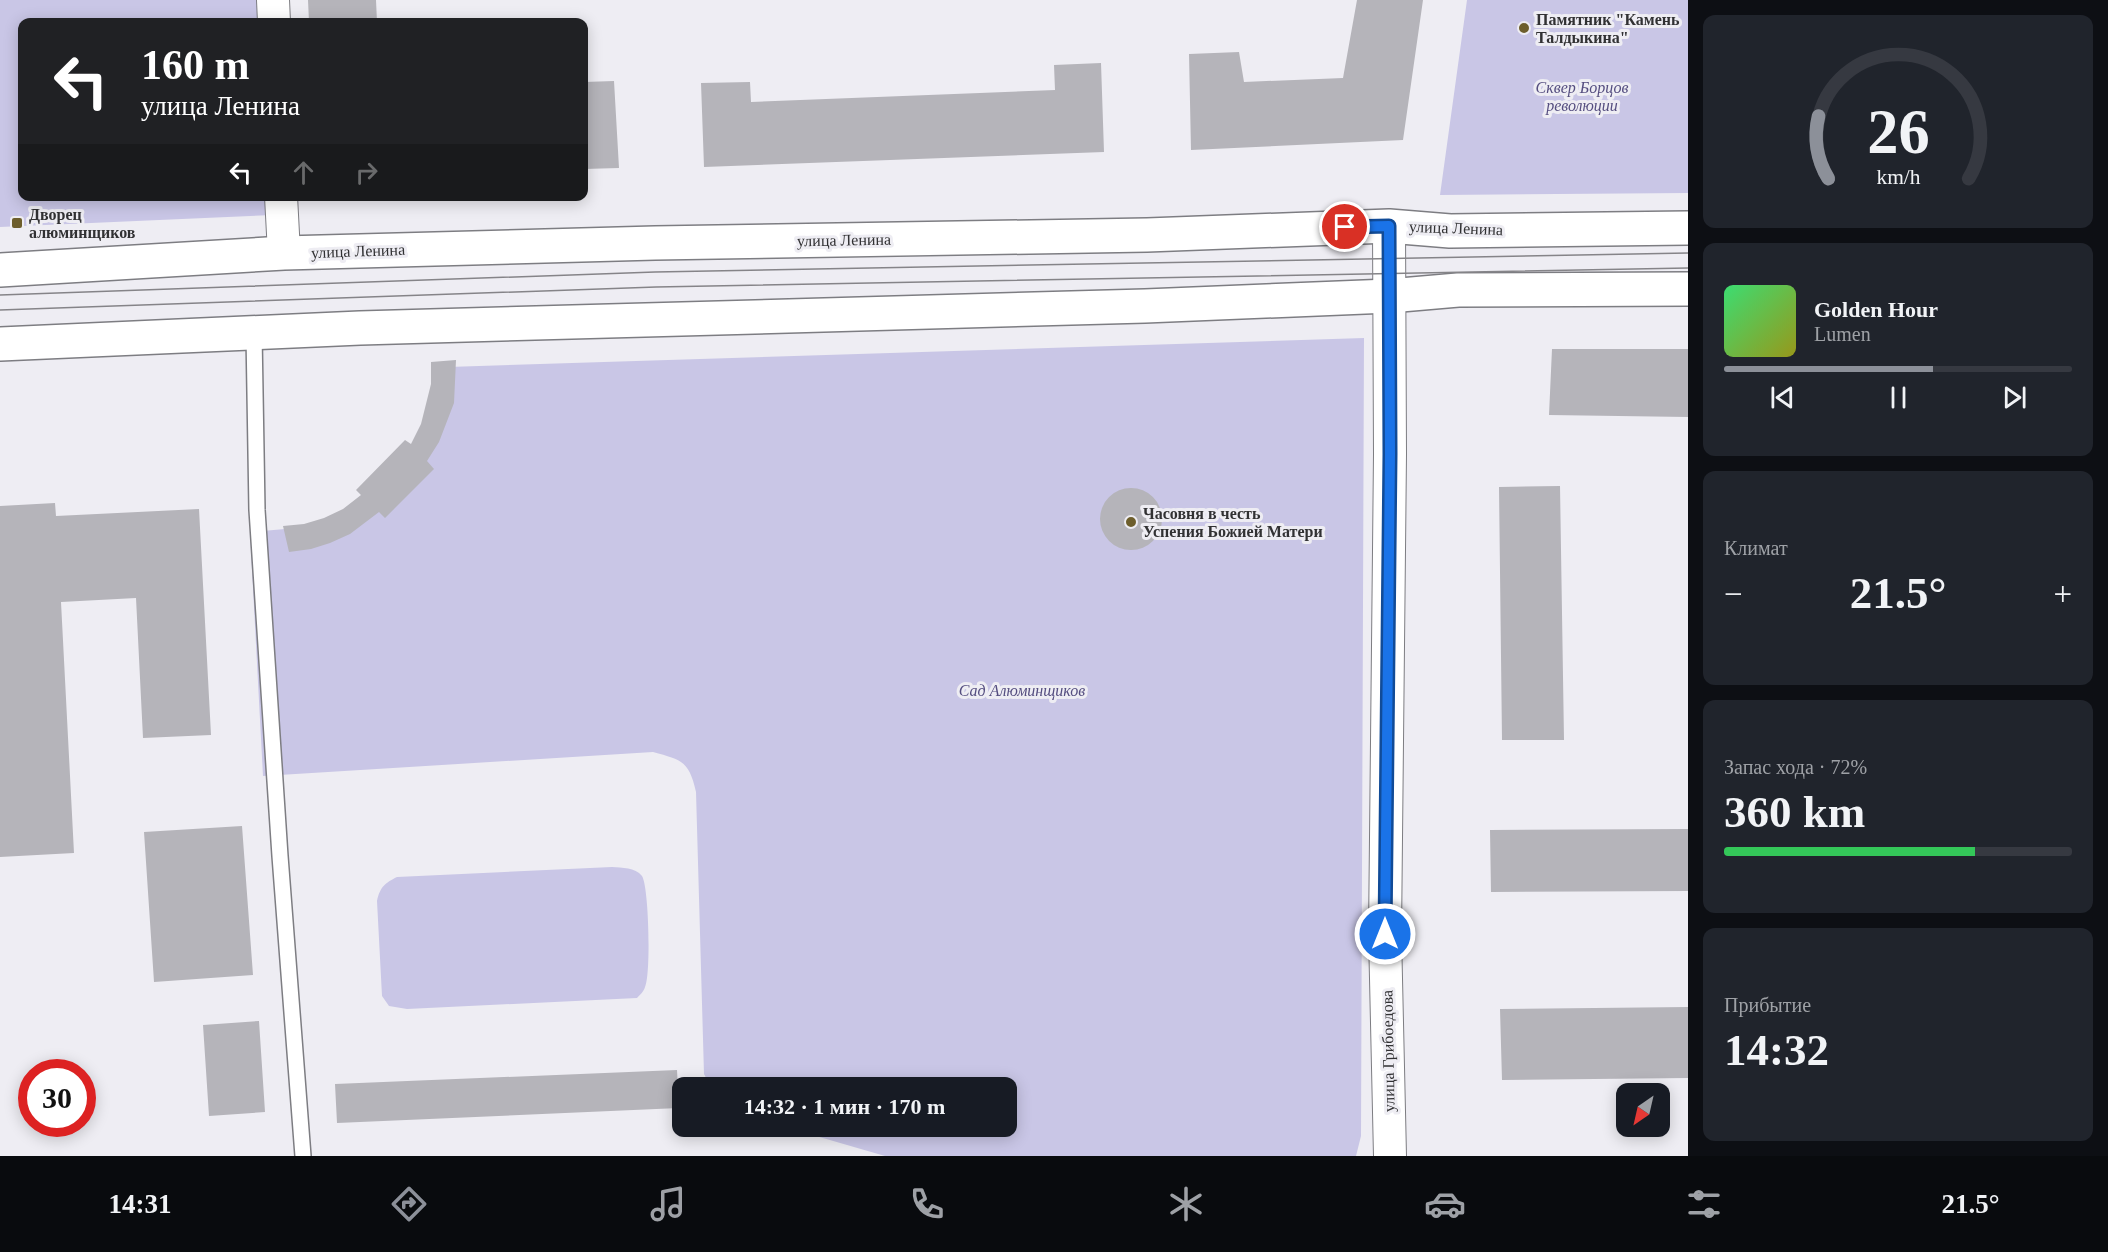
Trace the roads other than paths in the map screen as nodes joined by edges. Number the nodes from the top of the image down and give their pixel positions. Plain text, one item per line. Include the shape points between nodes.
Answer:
1 (273, 0) edge
2 (274, 18) edge
3 (281, 201) edge
4 (1389, 226) junction
5 (1688, 228) edge
6 (284, 253) junction
7 (0, 270) edge
8 (1688, 289) edge
9 (1389, 296) junction
10 (254, 334) junction
11 (0, 344) edge
12 (303, 1156) edge
13 (1390, 1156) edge

1 - 2 street
3 - 6 street
4 - 5 main road, улица Ленина via 1450,231
4 - 6 main road, улица Ленина via 1147,235
4 - 9 street, улица Грибоедова
6 - 7 main road, улица Ленина
8 - 9 main road via 1458,290
9 - 10 main road
9 - 13 street, улица Грибоедова via 1385,934
10 - 11 main road
10 - 12 lane via 257,510

